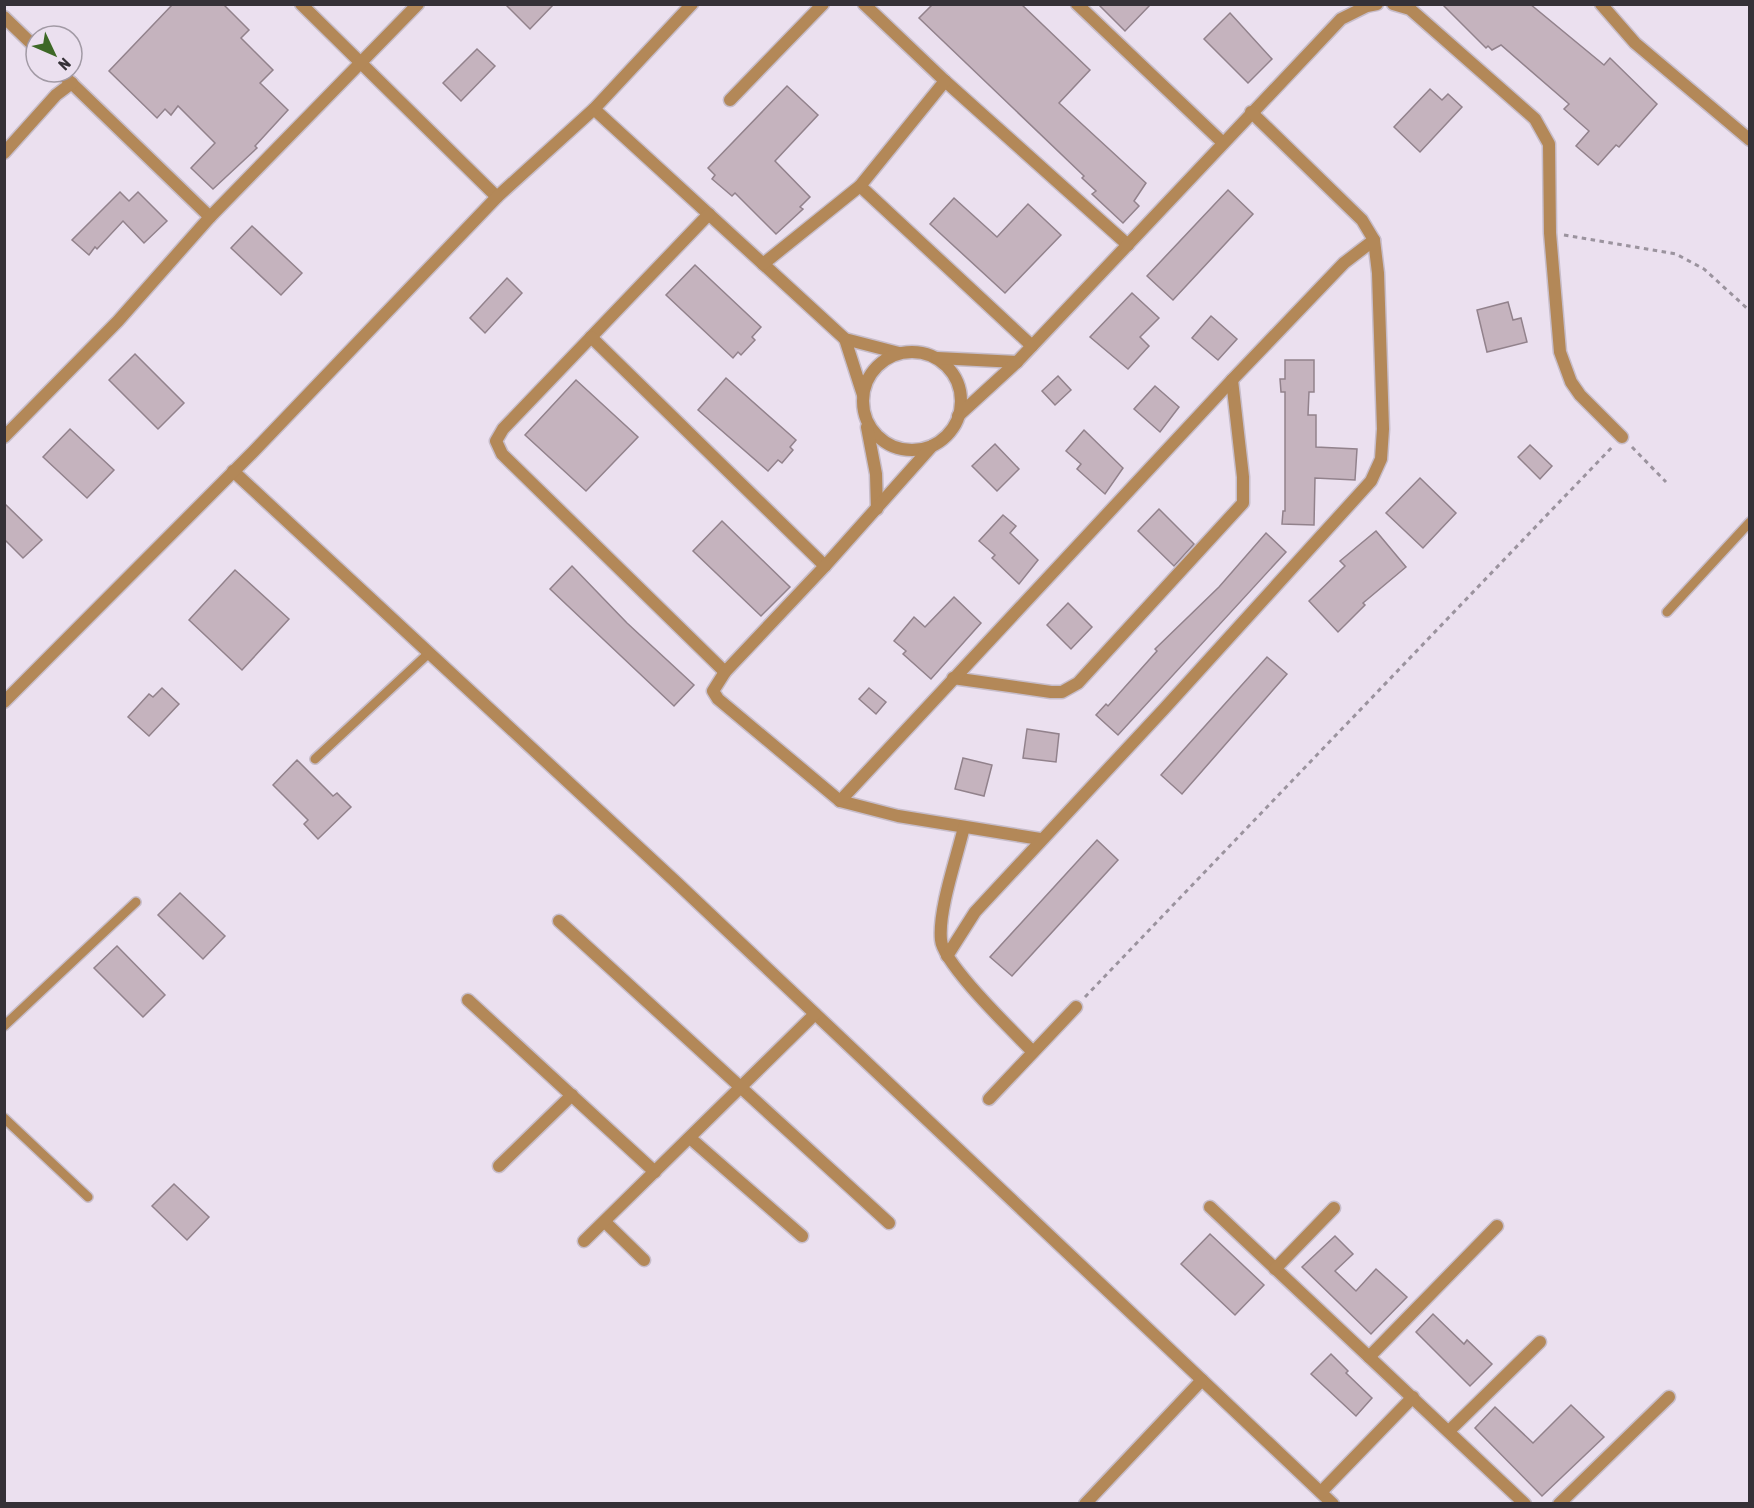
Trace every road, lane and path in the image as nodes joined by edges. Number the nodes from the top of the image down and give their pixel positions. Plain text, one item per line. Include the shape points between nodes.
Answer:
1 (301, 4) edge
2 (418, 4) edge
3 (692, 4) edge
4 (823, 4) edge
5 (864, 4) edge
6 (1077, 4) edge
7 (1377, 4) edge
8 (1393, 4) edge
9 (1601, 4) edge
10 (4, 17) edge
11 (24, 36) edge
12 (360, 63) junction
13 (945, 81) junction
14 (71, 84) edge
15 (73, 84) edge
16 (730, 100) dead end
17 (594, 109) junction
18 (1251, 112) junction
19 (1749, 140) edge
20 (1222, 142) junction
21 (4, 153) edge
22 (860, 186) junction
23 (497, 197) junction
24 (708, 214) junction
25 (210, 217) junction
26 (1550, 233) junction
27 (1374, 240) junction
28 (1128, 245) junction
29 (763, 264) junction
30 (1749, 311) edge
31 (591, 337) junction
32 (844, 339) junction
33 (1032, 346) junction
34 (899, 353) junction
35 (936, 358) junction
36 (1017, 362) junction
37 (1232, 380) junction
38 (863, 394) junction
39 (958, 417) junction
40 (866, 420) junction
41 (4, 437) edge
42 (1622, 437) junction
43 (932, 446) junction
44 (233, 471) junction
45 (1666, 482) dead end
46 (877, 509) junction
47 (1749, 522) edge
48 (825, 566) junction
49 (1667, 612) dead end
50 (429, 653) junction
51 (725, 672) junction
52 (953, 678) junction
53 (4, 702) edge
54 (315, 759) dead end
55 (840, 801) junction
56 (964, 827) junction
57 (1040, 839) junction
58 (136, 902) dead end
59 (559, 921) dead end
60 (947, 956) junction
61 (468, 1000) dead end
62 (1076, 1007) joint
63 (816, 1014) junction
64 (4, 1026) edge
65 (1033, 1052) junction
66 (742, 1087) junction
67 (572, 1095) junction
68 (989, 1099) dead end
69 (4, 1118) edge
70 (690, 1137) junction
71 (499, 1166) dead end
72 (655, 1172) junction
73 (88, 1197) dead end
74 (1210, 1207) dead end
75 (1334, 1208) dead end
76 (604, 1222) junction
77 (889, 1223) dead end
78 (1497, 1226) dead end
79 (802, 1236) dead end
80 (584, 1241) dead end
81 (644, 1260) dead end
82 (1275, 1269) junction
83 (1540, 1342) dead end
84 (1369, 1357) junction
85 (1202, 1380) junction
86 (1669, 1396) dead end
87 (1413, 1398) junction
88 (1449, 1431) junction
89 (1321, 1492) junction
90 (1085, 1503) edge
91 (1333, 1503) edge
92 (1526, 1503) edge
93 (1559, 1503) edge

1 - 12 street
2 - 12 street
3 - 17 street
4 - 16 street
5 - 13 street
6 - 20 street
7 - 18 street via 1341,19
8 - 26 street via 1410,9 1535,119 1549,144
9 - 19 street via 1635,43
10 - 11 street
12 - 23 street
12 - 25 street
13 - 22 street
13 - 28 street
14 - 21 street
15 - 25 street
17 - 23 street
17 - 24 street
18 - 20 street
18 - 27 street via 1362,220
20 - 28 street
22 - 29 street
22 - 33 street
23 - 44 street
24 - 29 street
24 - 31 street
25 - 41 street via 118,321
26 - 30 path via 1676,254 1704,269
26 - 42 street via 1564,367 1580,395
27 - 37 street via 1344,263
27 - 57 street via 1383,429 1377,470 1172,700
28 - 33 street
29 - 32 street
31 - 48 street
31 - 51 street via 496,441 502,454
32 - 34 street
32 - 38 street
33 - 36 street
34 - 35 street via 924,353
34 - 38 street via 875,369
35 - 36 street
35 - 39 street via 958,383
36 - 39 street
37 - 52 street
37 - 52 street via 1244,503 1078,682 1062,692 1051,692
38 - 40 street
39 - 43 street
40 - 43 street via 882,441 894,447 906,450
40 - 46 street via 876,474
42 - 45 path
42 - 62 path
43 - 46 street
44 - 50 street
44 - 53 street
46 - 48 street
47 - 49 lane
48 - 51 street
50 - 54 lane
50 - 63 street
51 - 55 street via 713,691 715,696
52 - 55 street
55 - 56 street
56 - 57 street
56 - 60 street via 941,930
57 - 60 street via 975,912
58 - 64 lane
59 - 66 street
60 - 65 street
61 - 67 street
62 - 65 street
63 - 66 street
63 - 85 street
65 - 68 street
66 - 70 street
66 - 77 street
67 - 71 street
67 - 72 street
69 - 73 lane
70 - 72 street
70 - 79 street
72 - 76 street
74 - 82 street
75 - 82 street
76 - 80 street
76 - 81 street
78 - 84 street
82 - 84 street
83 - 88 street
84 - 87 street
85 - 89 street
85 - 90 street
86 - 93 street
87 - 88 street
87 - 89 street
88 - 92 street
89 - 91 street

